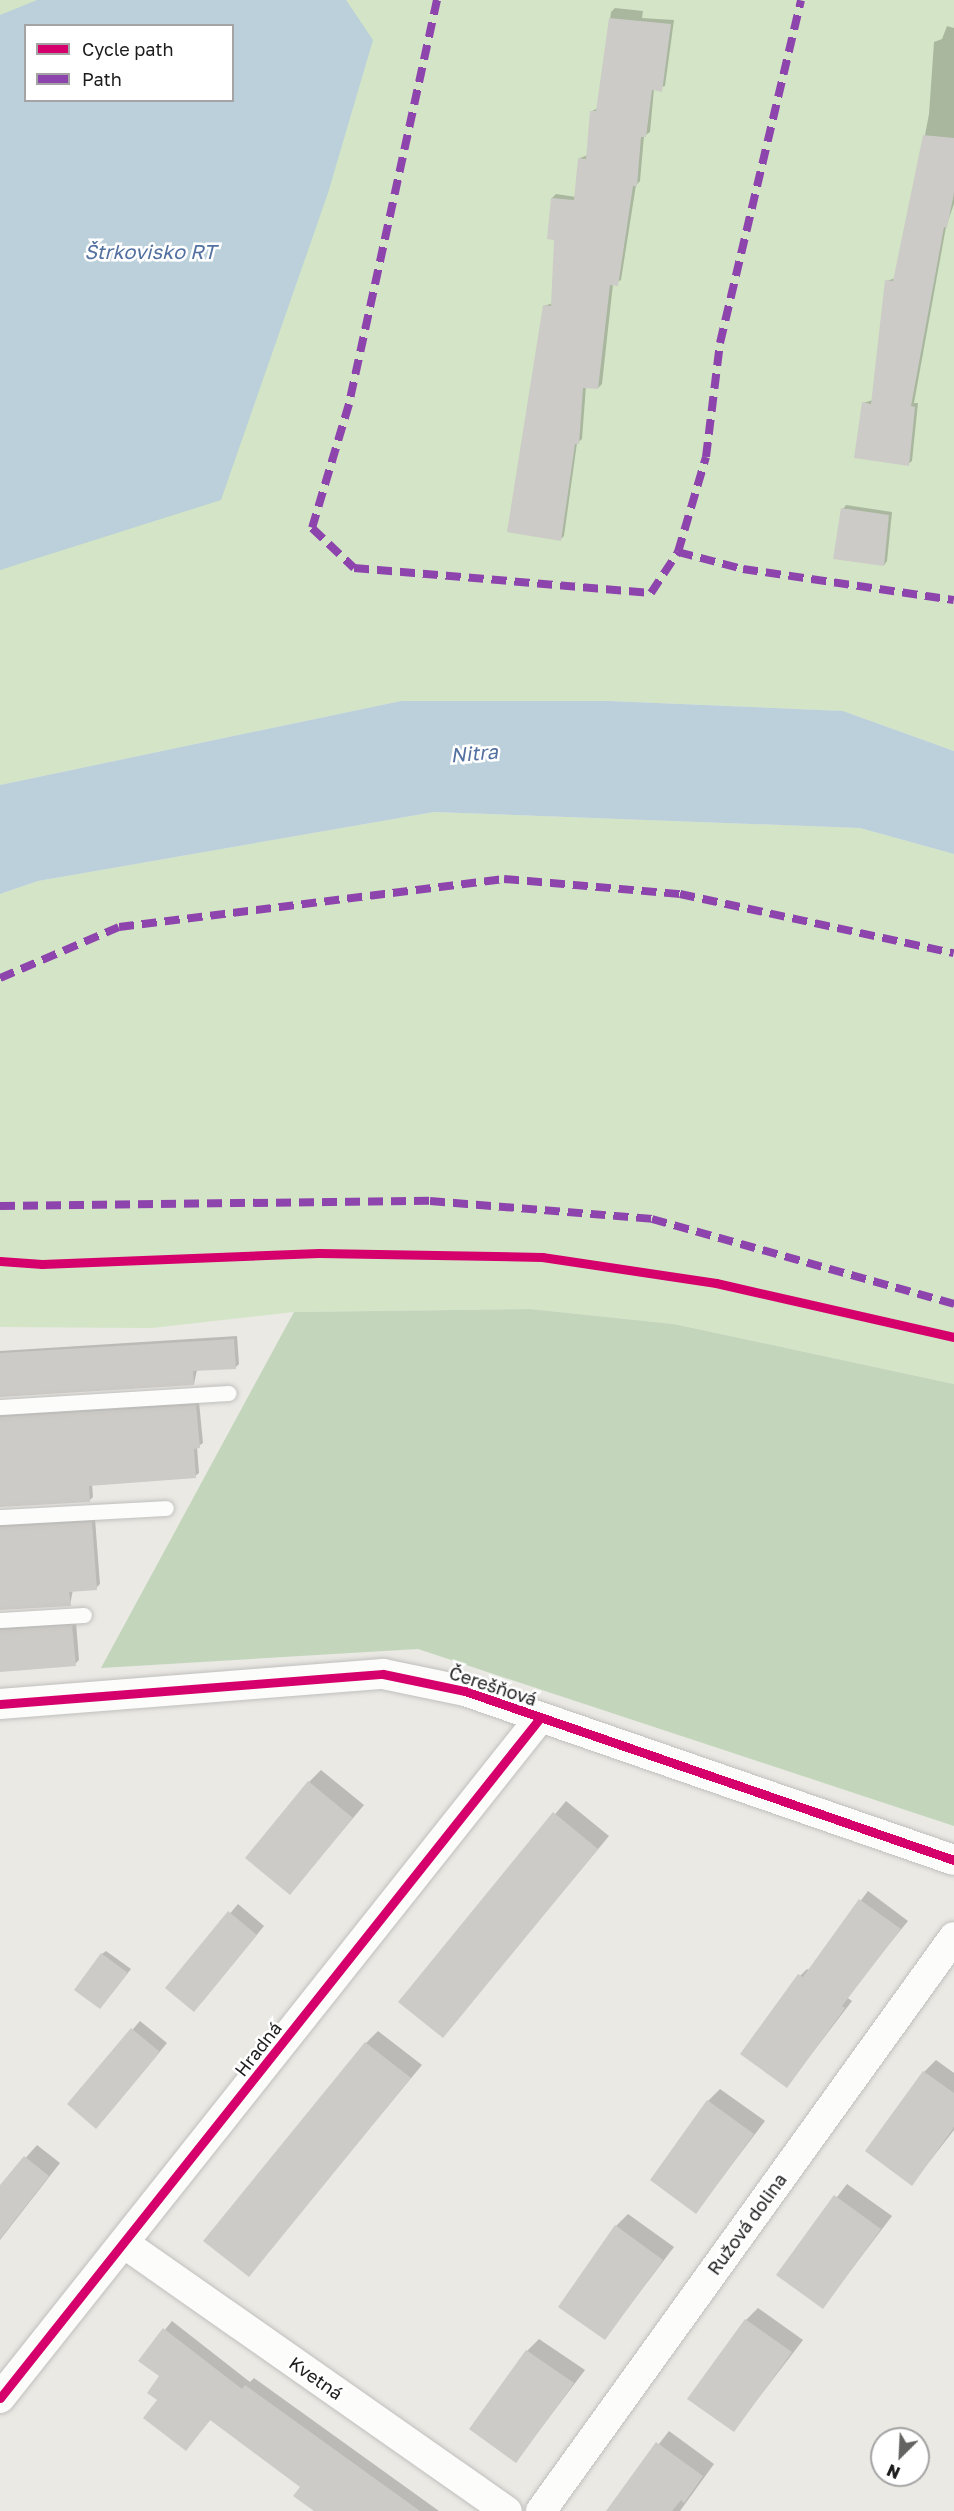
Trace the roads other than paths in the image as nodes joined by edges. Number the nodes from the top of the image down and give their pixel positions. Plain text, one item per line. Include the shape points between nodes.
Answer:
1 (229, 1393) dead end
2 (0, 1407) edge
3 (166, 1508) dead end
4 (0, 1517) edge
5 (84, 1615) dead end
6 (0, 1620) edge
7 (0, 1704) edge
8 (540, 1718) junction
9 (954, 1860) edge
10 (954, 1937) edge
11 (124, 2244) junction
12 (0, 2397) edge
13 (507, 2511) edge
14 (541, 2511) edge

1 - 2 lane
3 - 4 lane
5 - 6 lane
7 - 8 street, Čerešňová via 383,1674 465,1691
8 - 9 street, Čerešňová
8 - 11 street, Hradná
10 - 14 street, Ružová dolina
11 - 12 street, Hradná
11 - 13 street, Kvetná

